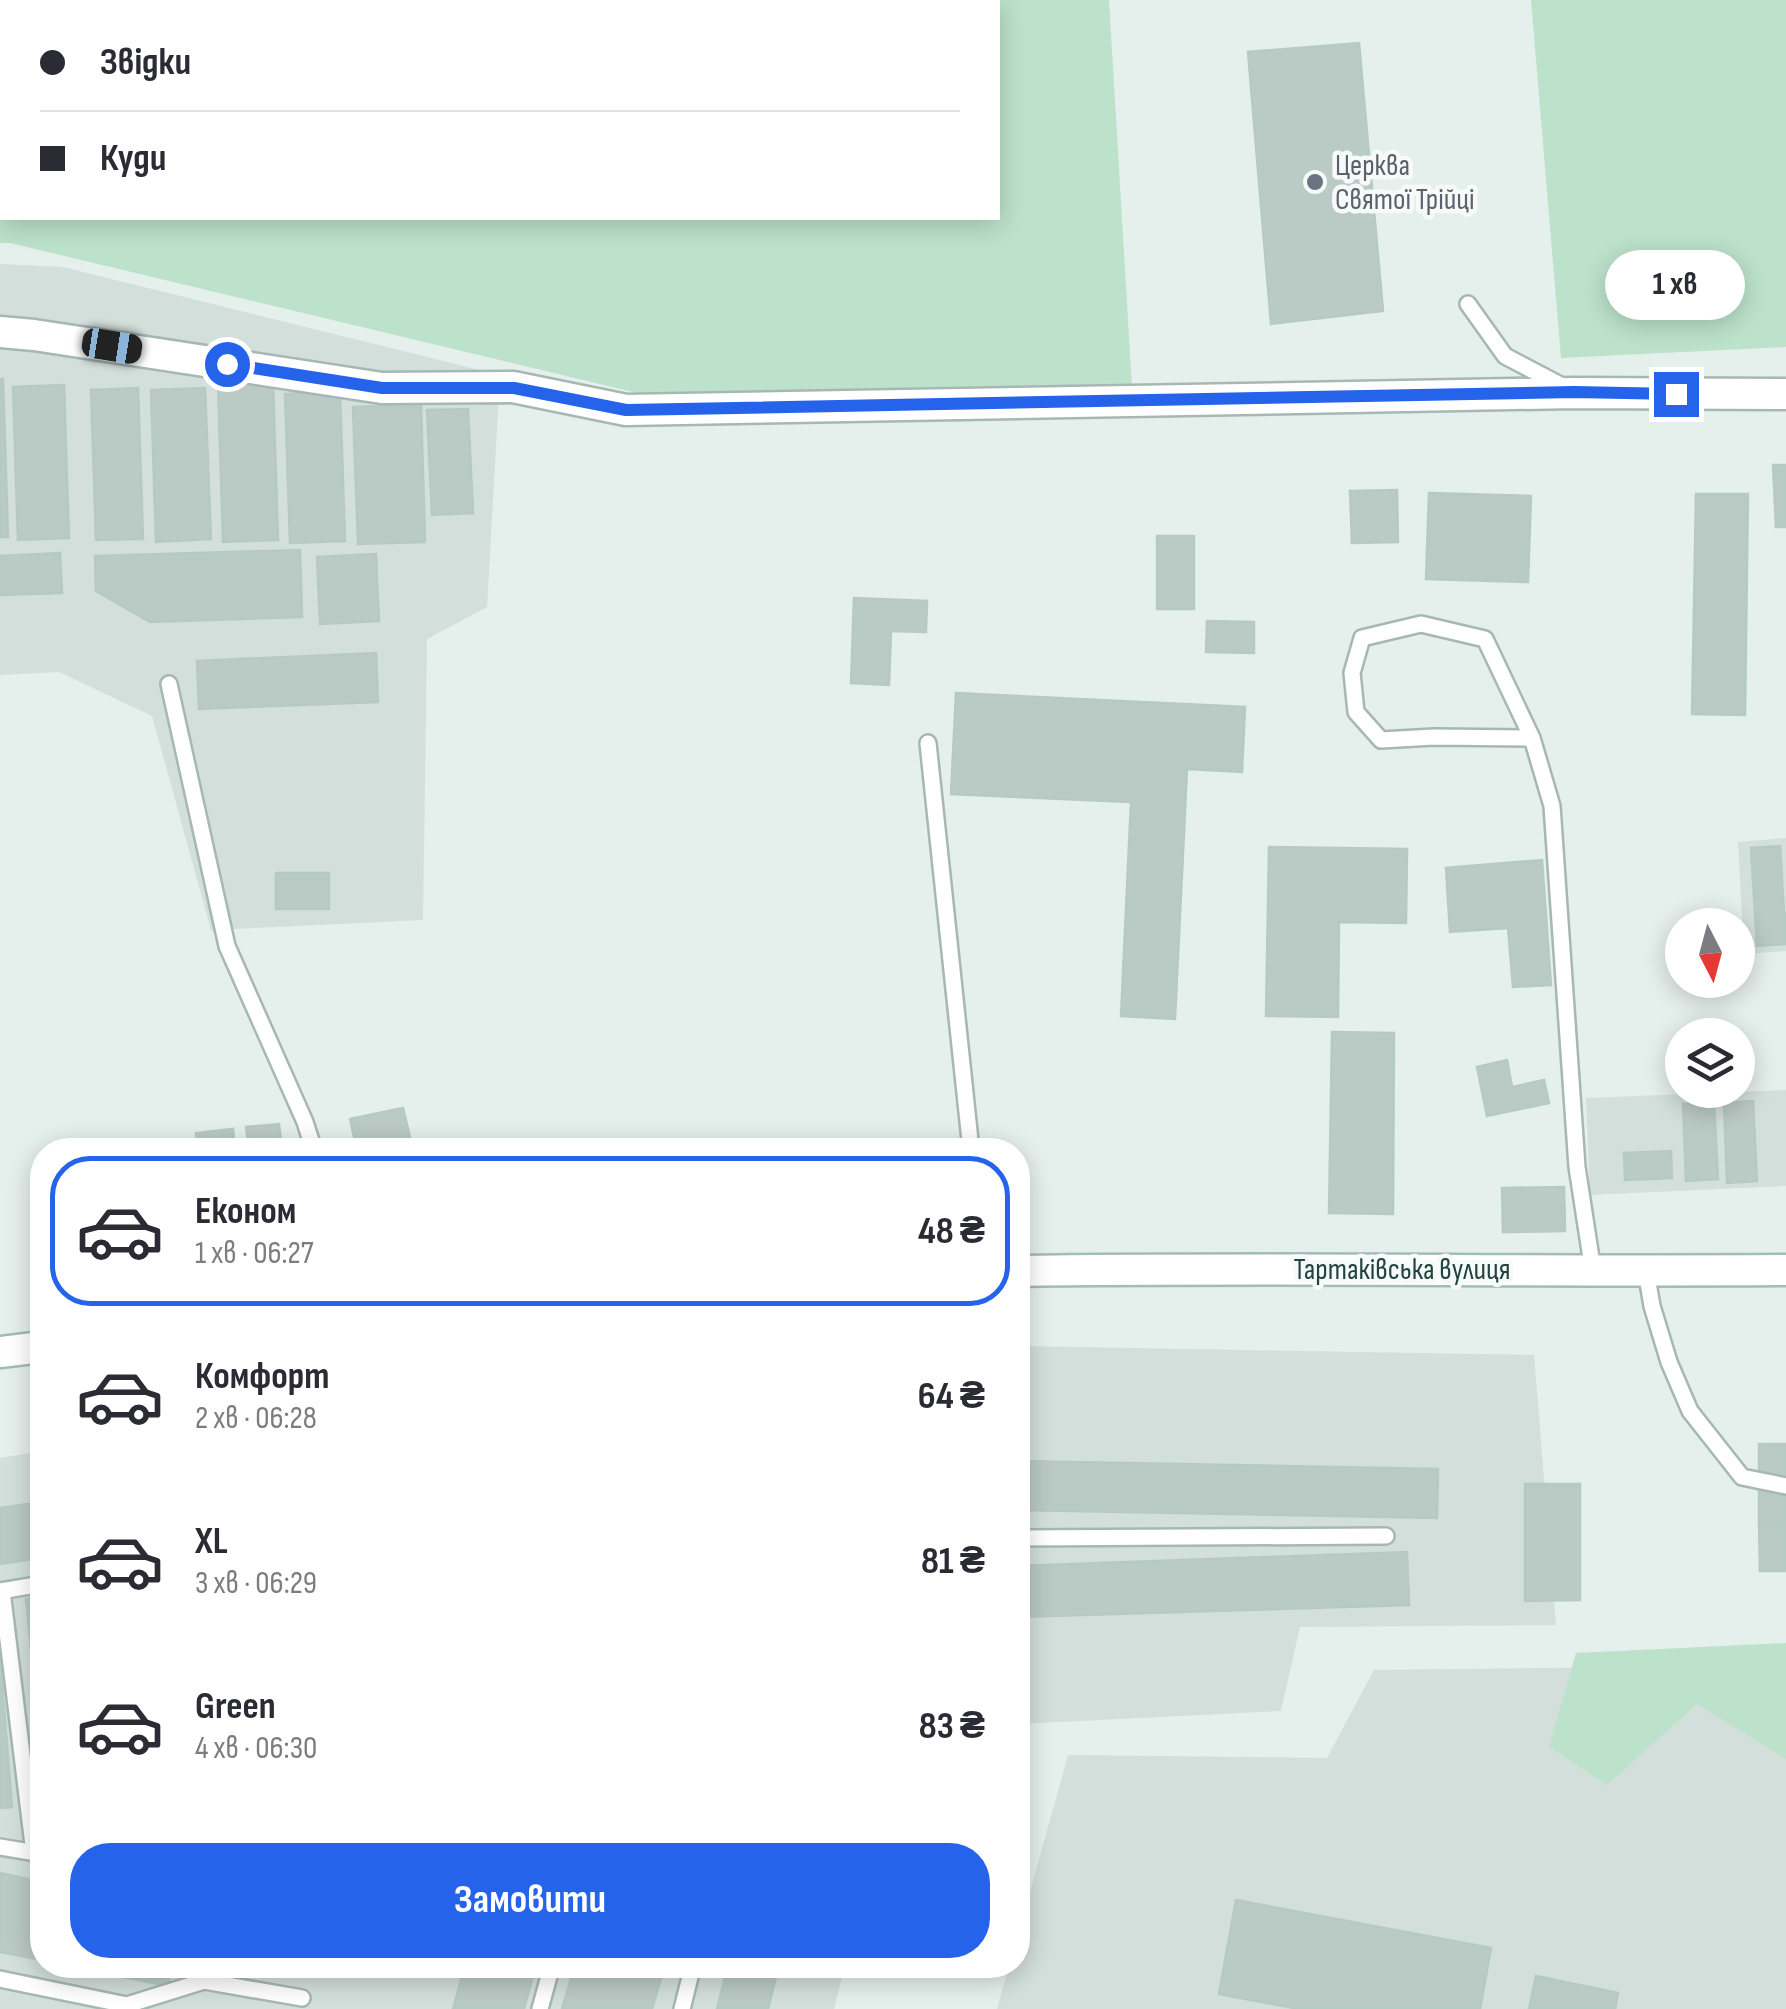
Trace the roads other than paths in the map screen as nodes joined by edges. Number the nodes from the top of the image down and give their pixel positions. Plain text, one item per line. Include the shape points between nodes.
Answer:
1 (1468, 304) dead end
2 (0, 332) edge
3 (1574, 392) junction
4 (1786, 394) edge
5 (170, 684) dead end
6 (1532, 738) junction
7 (928, 743) dead end
8 (310, 1138) edge
9 (970, 1138) edge
10 (1786, 1270) edge
11 (1030, 1271) edge
12 (1593, 1271) junction
13 (1646, 1271) junction
14 (30, 1348) edge
15 (0, 1352) edge
16 (1786, 1486) edge
17 (1386, 1536) dead end
18 (1030, 1538) edge
19 (30, 1586) edge
20 (1, 1591) edge
21 (30, 1797) edge
22 (0, 1846) edge
23 (30, 1852) edge
24 (548, 1978) edge
25 (690, 1978) edge
26 (0, 1979) edge
27 (302, 1998) dead end
28 (540, 2009) edge
29 (682, 2009) edge

1 - 3 lane via 1504,356
2 - 3 street via 382,388 514,388 626,410
3 - 4 street
5 - 8 lane via 227,946
6 - 6 lane via 1486,639 1421,624 1362,638 1352,673 1356,712 1381,740
6 - 12 lane via 1552,806 1577,1166
7 - 9 lane
10 - 13 street, Тартаківська вулиця
11 - 12 street, Тартаківська вулиця
12 - 13 street, Тартаківська вулиця
13 - 16 lane via 1669,1362 1690,1411 1742,1477
14 - 15 street
17 - 18 lane
19 - 20 lane
20 - 21 lane
22 - 23 lane
24 - 28 lane
25 - 29 lane
26 - 27 lane via 127,2005 204,1981

